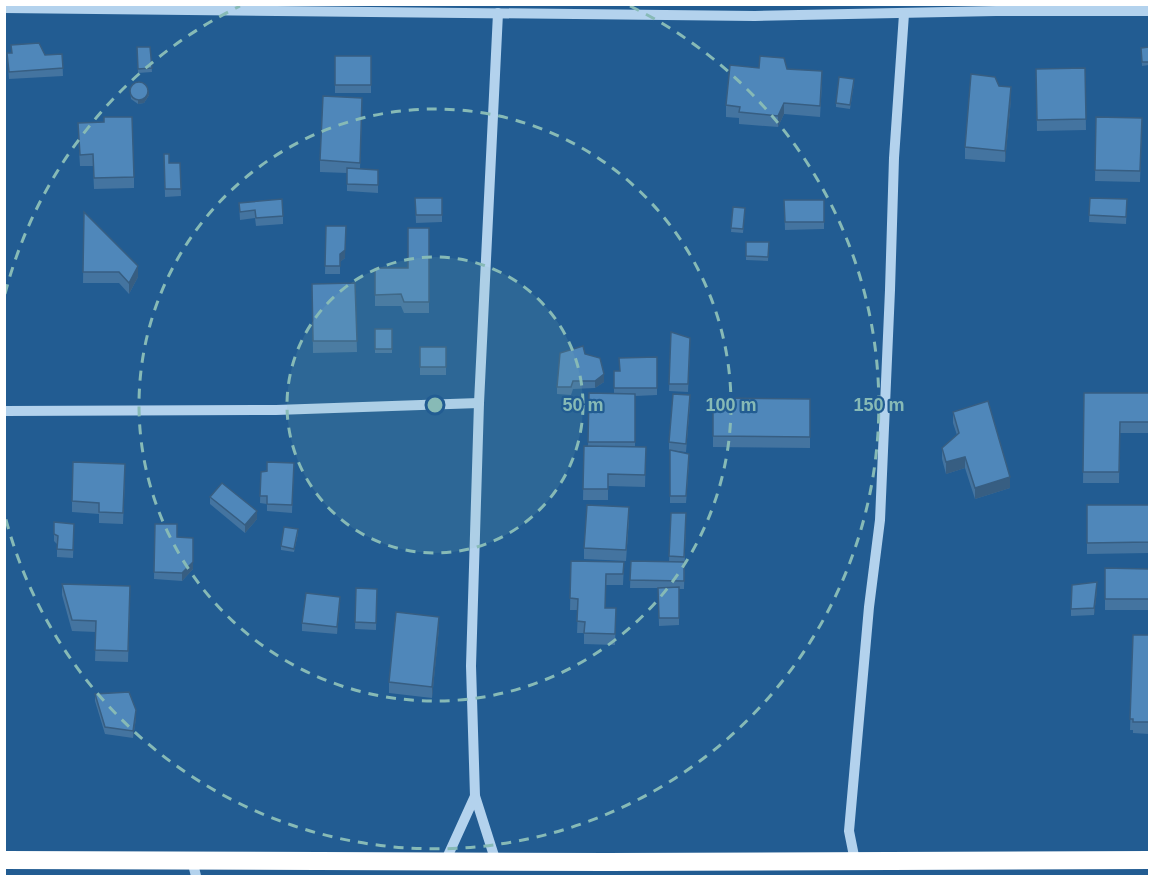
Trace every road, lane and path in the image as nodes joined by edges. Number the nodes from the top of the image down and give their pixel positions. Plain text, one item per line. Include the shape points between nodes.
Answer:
1 (4, 8) edge
2 (280, 8) edge
3 (1149, 11) edge
4 (498, 13) junction
5 (903, 14) junction
6 (479, 403) junction
7 (4, 411) edge
8 (474, 796) junction
9 (4, 860) edge
10 (1149, 860) edge
11 (855, 861) junction
12 (445, 862) junction
13 (496, 862) junction
14 (194, 868) edge

1 - 2 street
2 - 4 street
3 - 5 street
4 - 5 street
4 - 6 street
5 - 11 street via 880,520 868,607 849,831
6 - 7 street via 276,410
6 - 8 street via 471,666
8 - 12 street
8 - 13 street
9 - 14 highway
10 - 11 highway
11 - 13 highway
12 - 13 highway
12 - 14 highway

